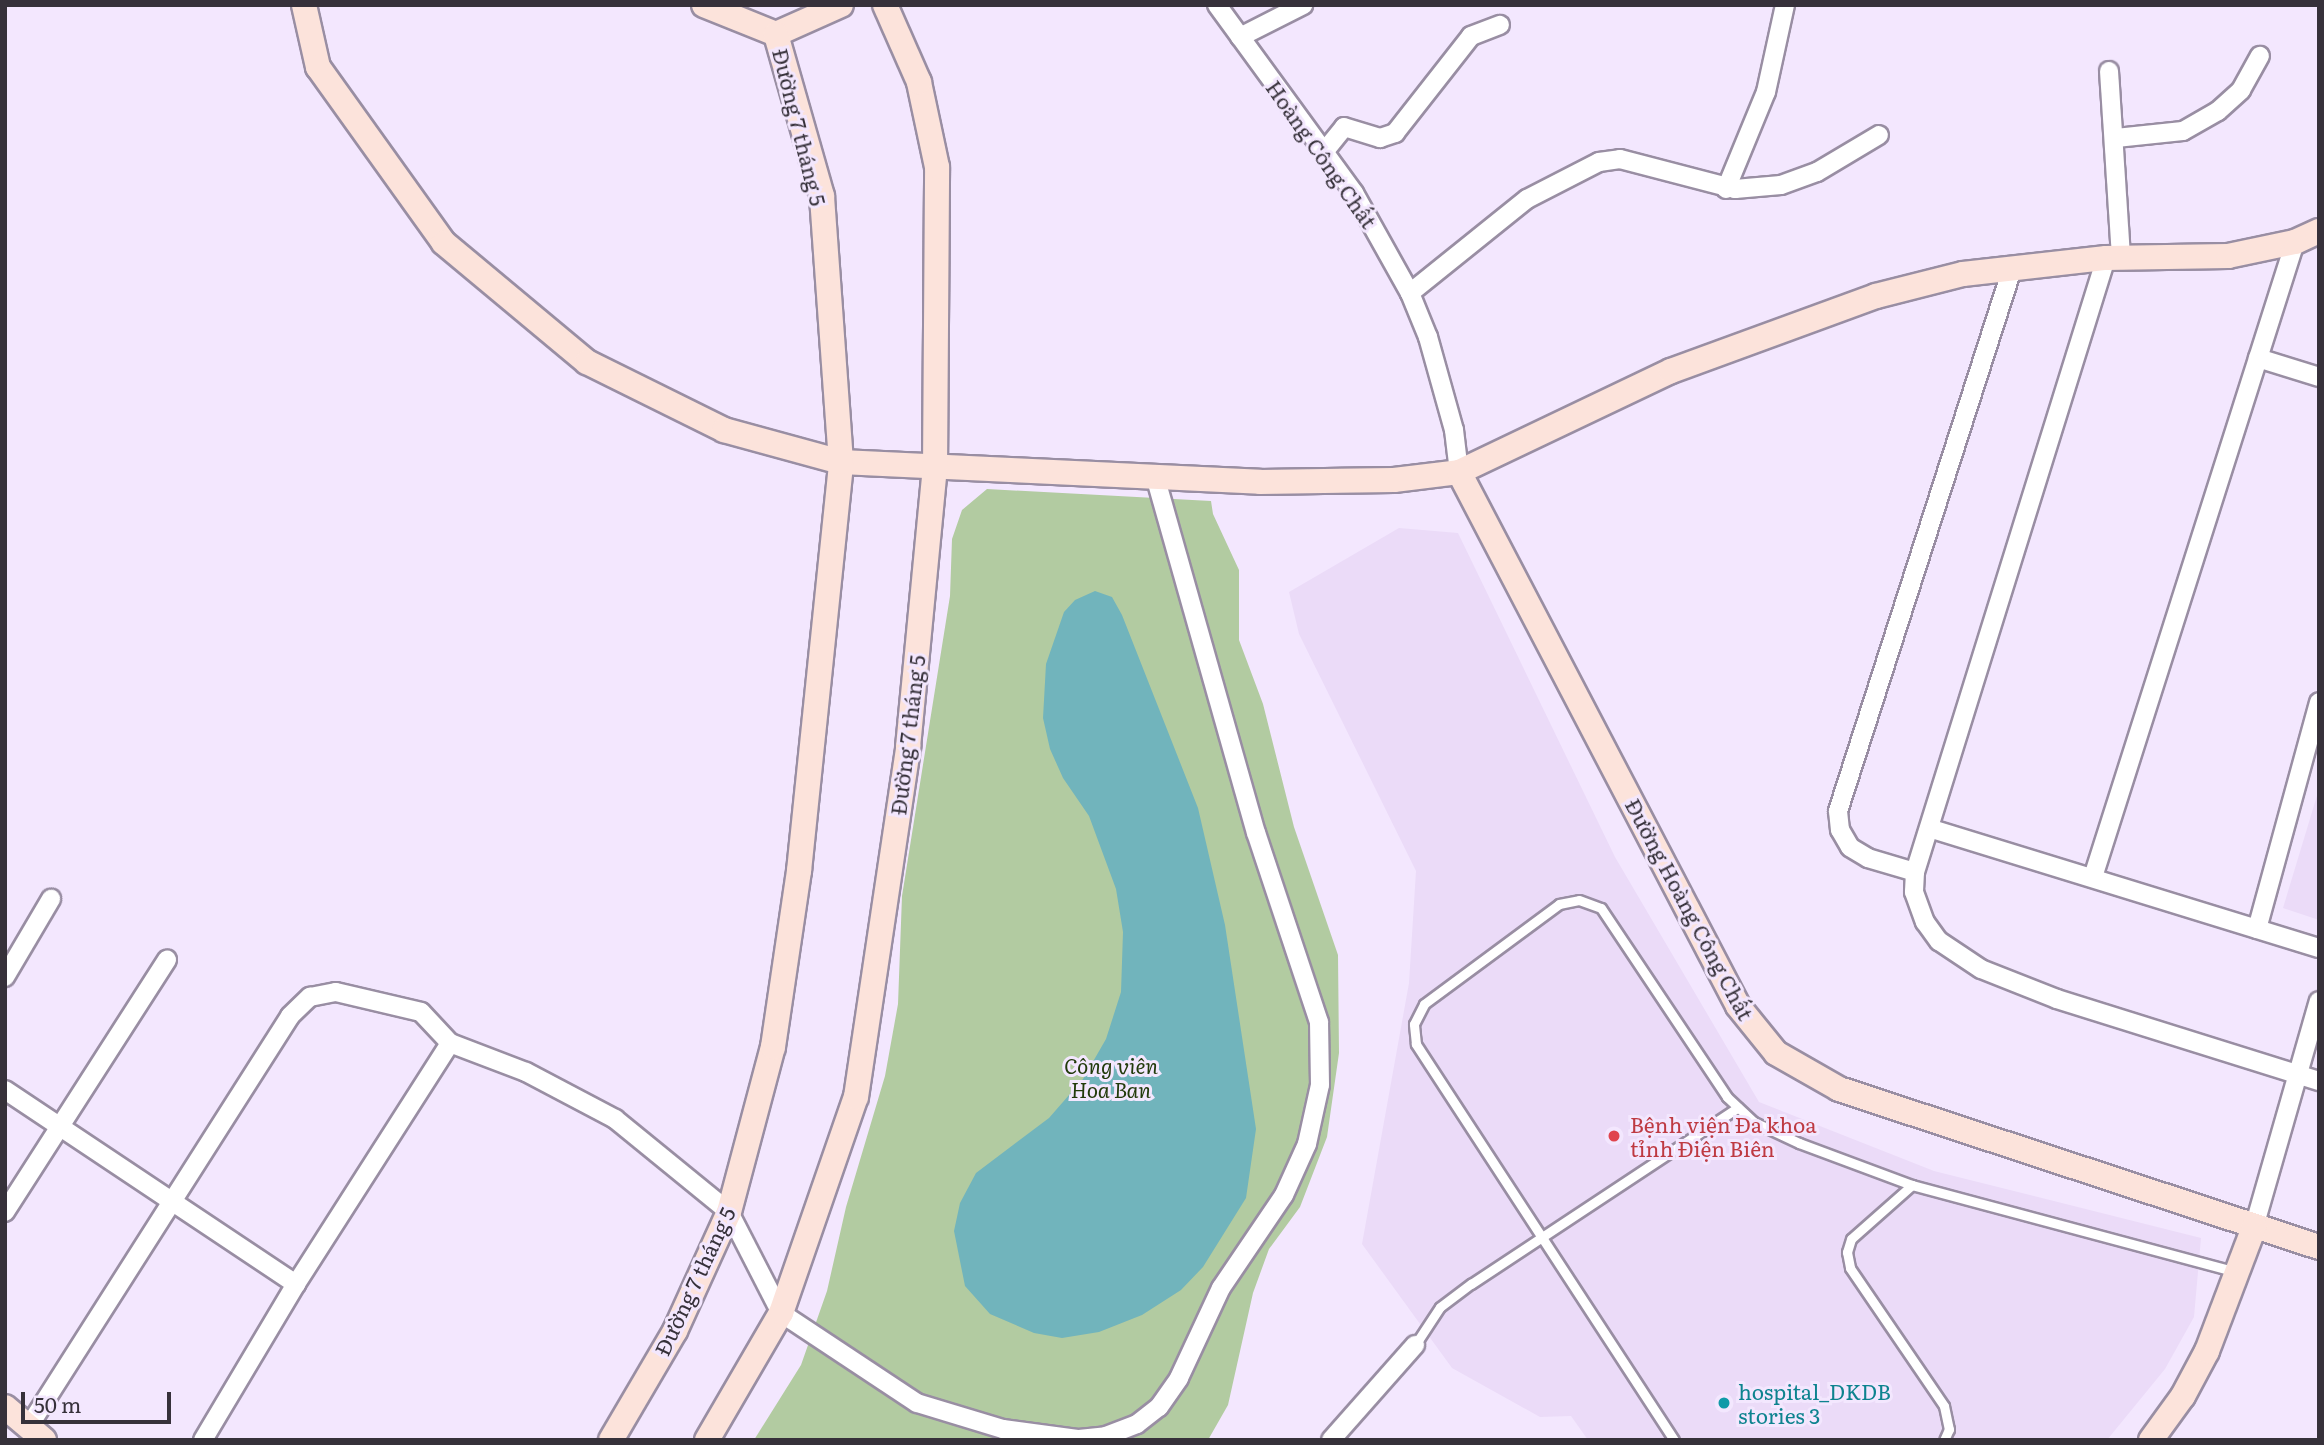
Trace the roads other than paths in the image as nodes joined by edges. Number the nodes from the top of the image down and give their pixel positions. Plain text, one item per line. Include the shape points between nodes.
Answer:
1 (304, 5) edge
2 (704, 5) edge
3 (841, 5) edge
4 (885, 5) edge
5 (1217, 5) edge
6 (1303, 5) edge
7 (1785, 5) edge
8 (1500, 25) dead end
9 (776, 34) junction
10 (1240, 37) junction
11 (2260, 56) dead end
12 (2109, 71) dead end
13 (1879, 135) dead end
14 (2116, 138) junction
15 (1324, 152) junction
16 (1726, 190) junction
17 (2319, 231) edge
18 (2295, 242) junction
19 (2114, 258) junction
20 (2012, 269) junction
21 (1410, 293) junction
22 (2258, 358) junction
23 (2319, 377) edge
24 (841, 462) junction
25 (935, 469) junction
26 (1459, 472) junction
27 (1155, 477) junction
28 (2319, 702) edge
29 (1932, 829) junction
30 (1915, 872) junction
31 (2093, 877) junction
32 (51, 899) dead end
33 (2257, 929) junction
34 (2319, 947) edge
35 (167, 960) dead end
36 (5, 977) edge
37 (2319, 1001) edge
38 (450, 1042) junction
39 (2296, 1073) junction
40 (2319, 1081) edge
41 (5, 1090) edge
42 (1738, 1107) junction
43 (60, 1127) junction
44 (1912, 1185) junction
45 (172, 1201) junction
46 (5, 1212) edge
47 (729, 1212) junction
48 (2253, 1227) junction
49 (1543, 1238) junction
50 (2319, 1247) edge
51 (2236, 1272) junction
52 (296, 1284) junction
53 (781, 1313) junction
54 (1416, 1345) joint
55 (5, 1407) edge
56 (36, 1433) edge
57 (203, 1440) edge
58 (611, 1440) edge
59 (707, 1440) edge
60 (1331, 1440) edge
61 (1674, 1440) edge
62 (1944, 1440) edge
63 (2151, 1440) edge

1 - 24 street via 318,67 444,243 587,362 724,430
2 - 9 street
3 - 9 street
4 - 25 street, Đường 7 tháng 5 via 919,82 937,167
5 - 10 street, Hoàng Công Chất
6 - 10 street
7 - 16 street via 1766,92
8 - 15 street via 1471,36 1395,133 1380,138 1345,127
9 - 24 street, Đường 7 tháng 5 via 822,196
10 - 15 street, Hoàng Công Chất
11 - 14 street via 2241,90 2218,111 2183,131
12 - 14 street
13 - 16 street via 1817,172 1781,185
14 - 19 street
15 - 21 street, Hoàng Công Chất via 1354,193
16 - 21 street via 1620,159 1599,162 1527,199
17 - 18 street
18 - 19 street via 2228,256
18 - 22 street
19 - 20 street
19 - 29 street
20 - 26 street via 1963,274 1876,296 1671,371
20 - 30 street via 1838,811 1840,830 1850,847 1868,858
21 - 26 street, Hoàng Công Chất via 1428,337 1454,430
22 - 23 street
22 - 31 street
24 - 25 street
24 - 47 street, Đường 7 tháng 5 via 816,726 777,1020
25 - 27 street
25 - 53 street, Đường 7 tháng 5 via 908,747 856,1097
26 - 27 street via 1327,481
26 - 48 street, Đường Hoàng Công Chất via 1738,1006 1776,1054 1839,1089
27 - 53 street via 1256,833 1319,1022 1320,1085 1307,1144 1290,1183 1221,1288 1166,1397 1137,1424 1106,1436 1079,1439 1003,1429 917,1403
28 - 33 street
29 - 30 street
29 - 31 street
30 - 39 street via 1914,892 1924,922 1939,941 1981,968 2057,999
31 - 33 street
32 - 36 street
33 - 34 street
35 - 43 street
37 - 39 street
38 - 45 street via 421,1012 336,992 310,997 290,1016
38 - 47 street via 526,1072 615,1119
38 - 52 street
39 - 40 street
39 - 48 street
41 - 43 street
42 - 44 lane via 1754,1122 1799,1143
42 - 49 lane
42 - 49 lane via 1601,908 1579,900 1559,904 1424,1004 1414,1024 1416,1044
43 - 45 street
43 - 46 street
44 - 51 lane
44 - 62 lane via 1851,1239 1847,1252 1850,1268 1944,1406 1949,1429
45 - 52 street
45 - 56 street
47 - 53 street
47 - 58 street, Đường 7 tháng 5 via 675,1331
48 - 50 street, Đường Hoàng Công Chất
48 - 51 street
49 - 54 lane via 1440,1307
49 - 61 lane
51 - 63 street via 2195,1373
52 - 57 street
53 - 59 street, Đường 7 tháng 5
54 - 60 street
55 - 56 street

